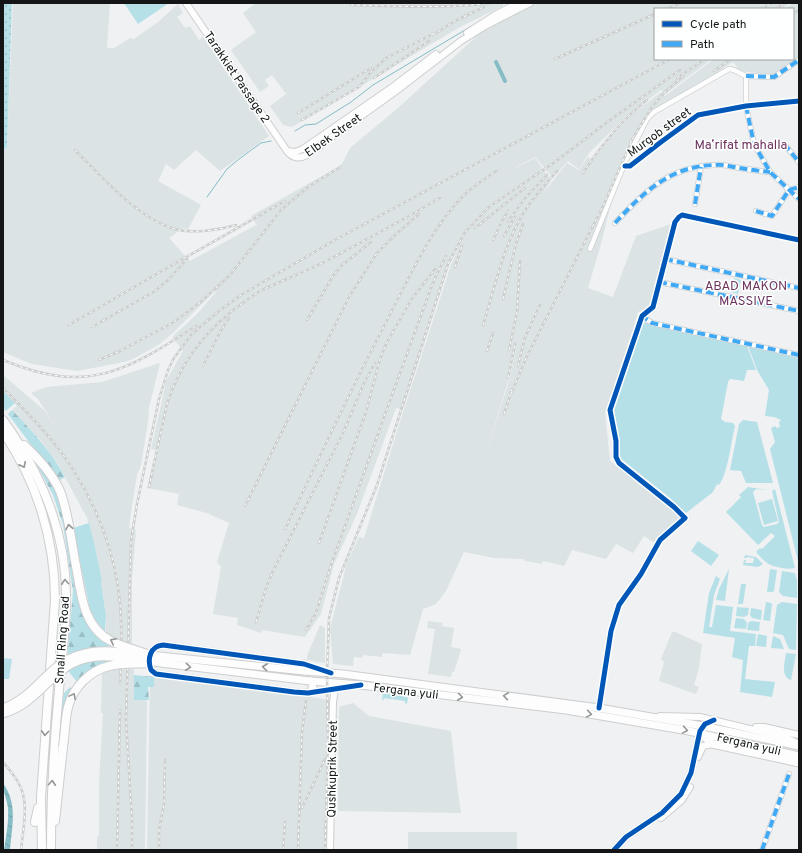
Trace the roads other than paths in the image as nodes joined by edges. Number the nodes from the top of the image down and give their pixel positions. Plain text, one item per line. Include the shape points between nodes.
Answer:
1 (186, 3) edge
2 (518, 3) edge
3 (530, 3) edge
4 (799, 60) edge
5 (746, 76) junction
6 (799, 102) edge
7 (746, 106) junction
8 (784, 144) dead end
9 (287, 151) junction
10 (799, 162) edge
11 (625, 166) dead end
12 (701, 167) junction
13 (770, 172) junction
14 (799, 187) edge
15 (789, 190) junction
16 (799, 199) edge
17 (695, 204) dead end
18 (756, 211) dead end
19 (615, 223) dead end
20 (799, 240) edge
21 (590, 249) dead end
22 (666, 259) junction
23 (660, 282) junction
24 (799, 288) edge
25 (799, 311) edge
26 (642, 316) junction
27 (799, 355) edge
28 (3, 420) edge
29 (3, 432) edge
30 (15, 437) junction
31 (149, 659) junction
32 (304, 667) junction
33 (310, 681) junction
34 (361, 685) junction
35 (335, 689) junction
36 (308, 693) junction
37 (324, 693) junction
38 (333, 702) junction
39 (3, 708) edge
40 (599, 708) junction
41 (3, 714) edge
42 (641, 716) junction
43 (714, 720) junction
44 (703, 726) junction
45 (746, 728) junction
46 (699, 733) junction
47 (799, 735) edge
48 (712, 744) junction
49 (799, 745) edge
50 (799, 756) edge
51 (799, 763) edge
52 (789, 774) dead end
53 (41, 797) junction
54 (55, 799) junction
55 (34, 822) dead end
56 (42, 850) edge
57 (51, 850) edge
58 (330, 850) edge
59 (614, 850) edge
60 (619, 850) edge
61 (762, 850) edge

1 - 9 street, Tarakkiet Passage 2
2 - 9 street, Elbek Street via 460,37 303,149
3 - 9 street, Elbek Street via 462,41 307,155 295,158
4 - 5 street, Murgob street via 774,77
5 - 7 street
5 - 21 street, Murgob street via 731,69 727,70 658,109 647,119 625,162
6 - 7 street, Murgob street
7 - 11 street, Murgob street via 698,115 630,166
7 - 13 street via 754,144
8 - 10 street
12 - 13 street via 716,165
12 - 17 street
12 - 19 street via 678,172 655,185
13 - 15 street
14 - 15 street
15 - 16 street
15 - 18 street via 772,216
20 - 22 street via 682,215 675,222
22 - 23 street
22 - 24 street
23 - 25 street
23 - 26 street via 653,306
26 - 27 street via 652,323
26 - 40 street via 610,410 616,441 616,457 622,466 674,507 684,518 660,540 641,574 619,605 611,631
28 - 30 highway, Small Ring Road
29 -> 53 highway, Small Ring Road via 24,468 41,509 54,569 55,600
31 -> 30 highway, bridge via 112,642 91,622 86,610 60,491 38,458
54 -> 30 highway, Small Ring Road via 66,582 52,512 33,467
32 -> 31 main road, Fergana yuli, bridge
31 -> 33 main road, Fergana yuli, bridge
31 - 39 main road, Fergana yuli, bridge via 103,650 80,654 65,661 26,696
31 - 41 main road, Fergana yuli, bridge via 101,657 79,661 58,673 30,700
54 -> 31 highway, bridge via 68,707 74,693 85,679 99,669
32 - 36 street via 163,645 154,648 149,661 151,670 156,674
40 -> 32 main road, Fergana yuli via 331,673
33 - 34 main road, Fergana yuli
33 - 36 main road via 313,688
33 - 37 street
34 - 35 street
34 -> 46 main road, Fergana yuli via 566,710
35 - 37 street
35 - 38 street, Qushkuprik Street
36 - 37 street
37 - 38 street
38 - 58 street, Qushkuprik Street
40 - 42 main road, Fergana yuli
42 - 43 street, Fergana yuli via 700,717
42 - 44 main road, Fergana yuli
43 - 44 street
43 - 45 street, Fergana yuli
44 - 46 street
44 - 49 main road, Fergana yuli
45 - 47 street, Fergana yuli via 764,727
45 - 49 street, Fergana yuli via 787,738
46 - 48 main road
46 - 50 main road, Fergana yuli
46 - 59 street via 691,773 681,794 662,813 626,837
48 - 51 main road
48 - 60 street via 701,748 691,785 682,800 663,817 628,839
52 - 61 street
53 - 54 highway via 46,800
53 - 55 highway
53 - 56 highway, Small Ring Road
54 - 57 highway, Small Ring Road

